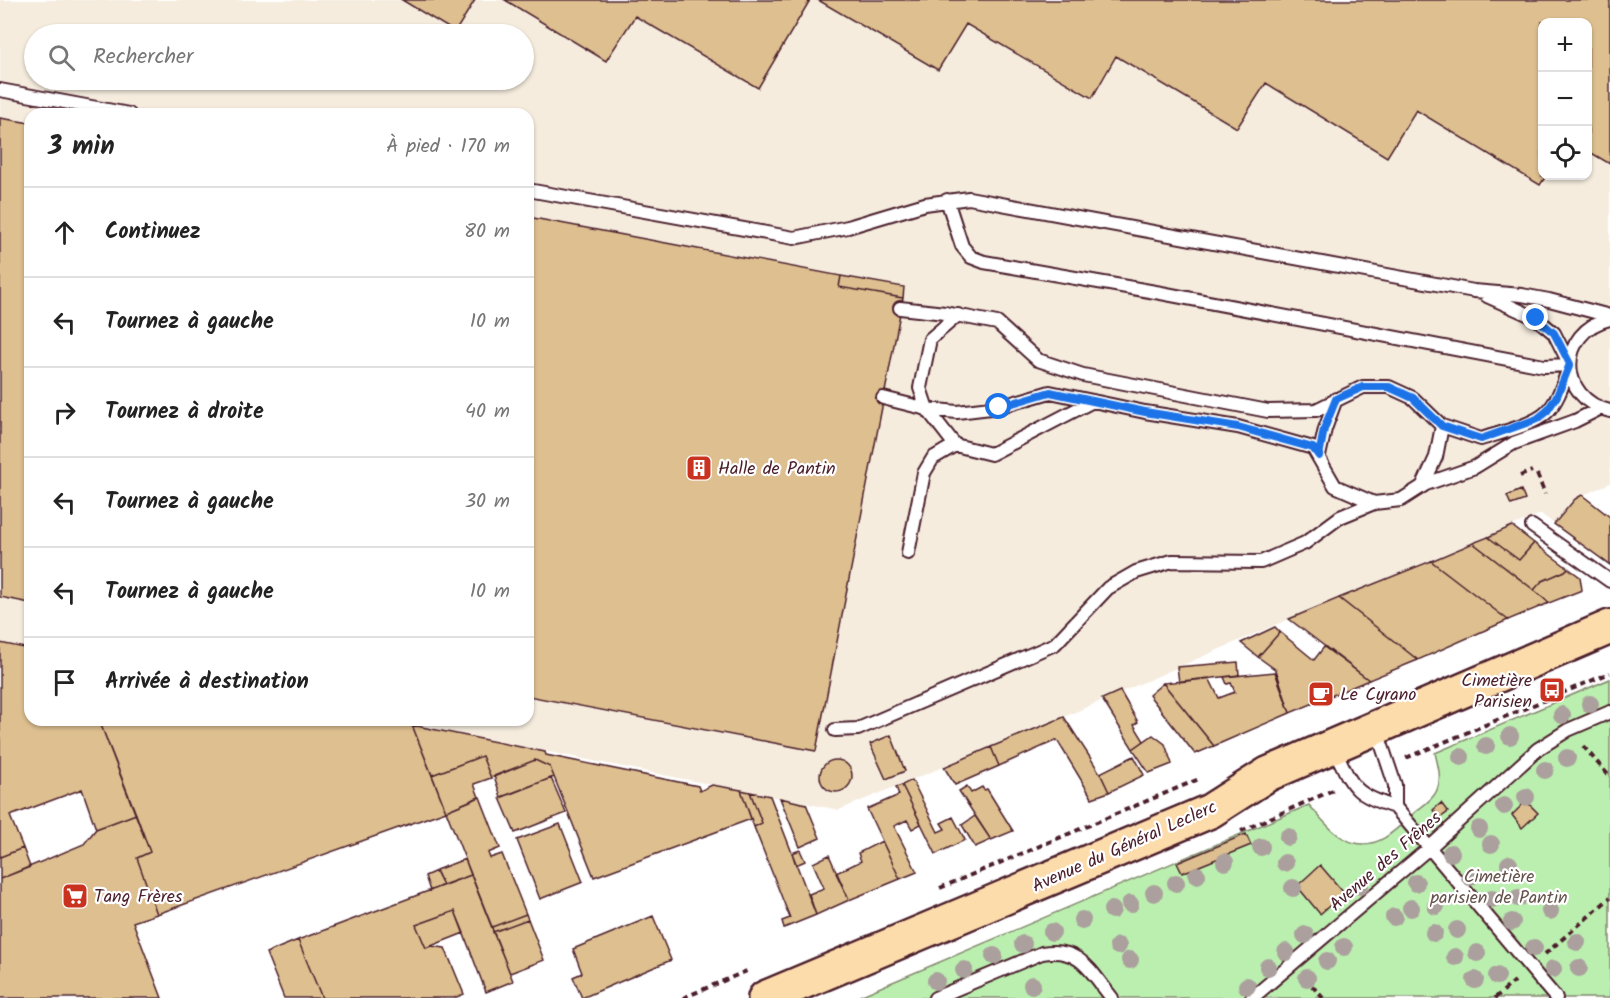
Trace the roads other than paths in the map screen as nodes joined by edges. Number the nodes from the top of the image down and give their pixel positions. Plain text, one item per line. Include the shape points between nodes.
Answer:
1 (0, 90) edge
2 (97, 108) edge
3 (534, 191) edge
4 (947, 200) junction
5 (1474, 291) junction
6 (900, 308) dead end
7 (958, 315) junction
8 (1610, 317) edge
9 (1570, 364) junction
10 (883, 398) dead end
11 (1336, 399) junction
12 (1093, 401) junction
13 (927, 409) junction
14 (1604, 410) edge
15 (1442, 426) junction
16 (955, 445) junction
17 (1319, 456) junction
18 (1423, 485) junction
19 (1374, 503) junction
20 (1532, 526) dead end
21 (908, 553) dead end
22 (1610, 581) edge
23 (1610, 627) edge
24 (1610, 712) edge
25 (1376, 727) junction
26 (835, 730) dead end
27 (1332, 745) junction
28 (1395, 807) junction
29 (1429, 848) junction
30 (765, 998) edge
31 (935, 998) edge
32 (1112, 998) edge
33 (1252, 998) edge
34 (1556, 998) edge

1 - 2 lane
3 - 4 lane via 794,238
4 - 5 lane via 969,198
4 - 9 lane via 962,246 971,257 984,262 1544,366
5 - 8 lane via 1531,297
5 - 9 lane via 1536,318 1554,333
6 - 7 lane
7 - 11 lane via 997,323 1038,360 1083,375 1268,411 1316,410
7 - 13 lane via 930,339 920,388
8 - 9 lane via 1581,335
9 - 14 lane via 1578,391
9 - 15 lane via 1557,396 1537,419 1481,439
10 - 13 lane
11 - 15 lane via 1363,387 1389,387 1413,398
11 - 17 lane
12 - 13 lane via 1050,392 999,407 957,412
12 - 16 lane via 991,454
12 - 17 lane via 1238,427 1313,448
13 - 16 lane
14 - 18 lane via 1514,443 1475,467
15 - 18 lane via 1436,458
16 - 21 lane via 933,459 924,473
17 - 19 lane via 1335,486
18 - 19 lane via 1401,500
19 - 26 lane via 1340,516 1305,543 1261,562 1172,561 1136,572 1108,588 1055,644 858,729
20 - 22 lane
23 - 25 main road, Avenue du Général Leclerc
24 - 29 lane, Avenue des Frênes via 1568,730 1538,749
25 - 27 main road, Avenue du Général Leclerc
25 - 28 lane via 1395,785
27 - 28 lane via 1352,785 1366,796
27 - 30 main road, Avenue du Général Leclerc via 1268,774 1210,810
28 - 29 lane
29 - 33 lane, Avenue des Frênes
29 - 34 lane
31 - 32 lane via 1042,953 1057,951 1079,958

